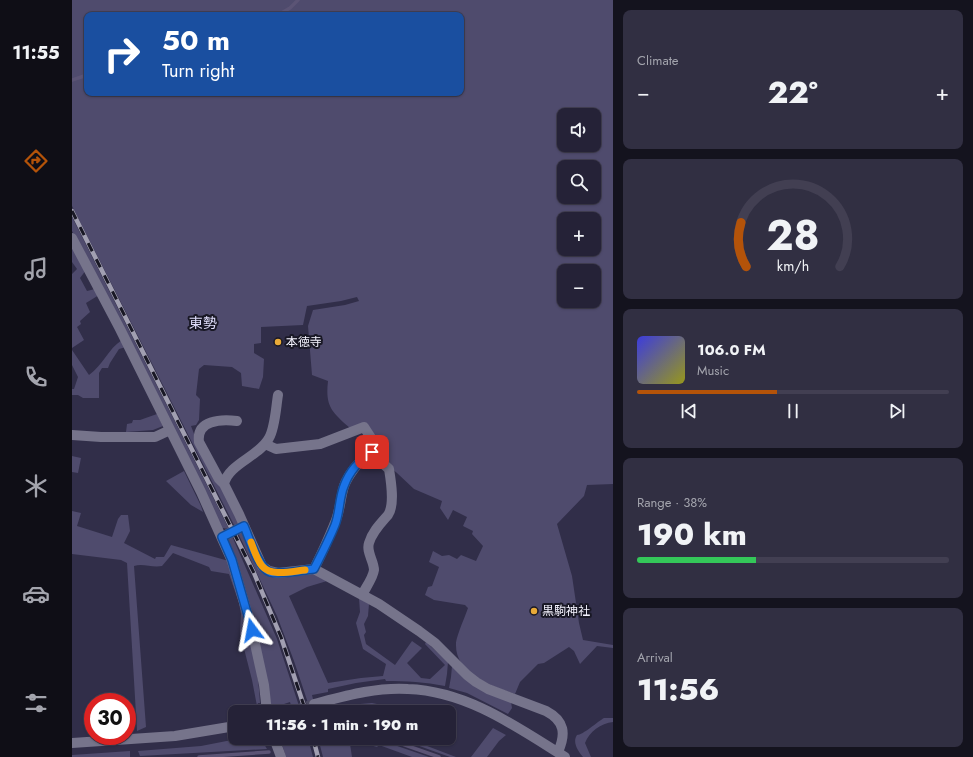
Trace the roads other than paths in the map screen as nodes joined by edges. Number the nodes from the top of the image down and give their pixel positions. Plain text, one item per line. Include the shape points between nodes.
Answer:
1 (72, 238) edge
2 (278, 395) dead end
3 (237, 421) dead end
4 (170, 430) junction
5 (72, 435) edge
6 (265, 444) junction
7 (373, 458) junction
8 (224, 484) junction
9 (244, 526) junction
10 (222, 537) junction
11 (314, 569) junction
12 (362, 595) junction
13 (314, 704) tunnel mouth
14 (266, 705) edge
15 (228, 727) edge
16 (72, 743) edge
17 (277, 745) edge
18 (562, 755) edge
19 (281, 757) edge

1 - 4 street
2 - 6 street via 270,438
3 - 8 street via 213,422 202,427 200,431 200,442
4 - 5 street via 154,436
4 - 10 street
6 - 7 street via 276,449 320,444 364,427 372,442
6 - 8 street via 227,476
7 - 11 street via 369,457 357,464 346,481 335,524
7 - 12 street via 378,459 389,469 392,493 389,514 368,545 374,568
8 - 9 street
9 - 10 street
9 - 11 street via 262,566 269,572
10 - 14 street via 246,605
11 - 12 street
12 - 18 street via 435,643 476,682 555,716 563,732
13 - 18 street via 353,694 388,689 407,688 438,692 487,710
15 - 16 street via 175,736
17 - 19 street

